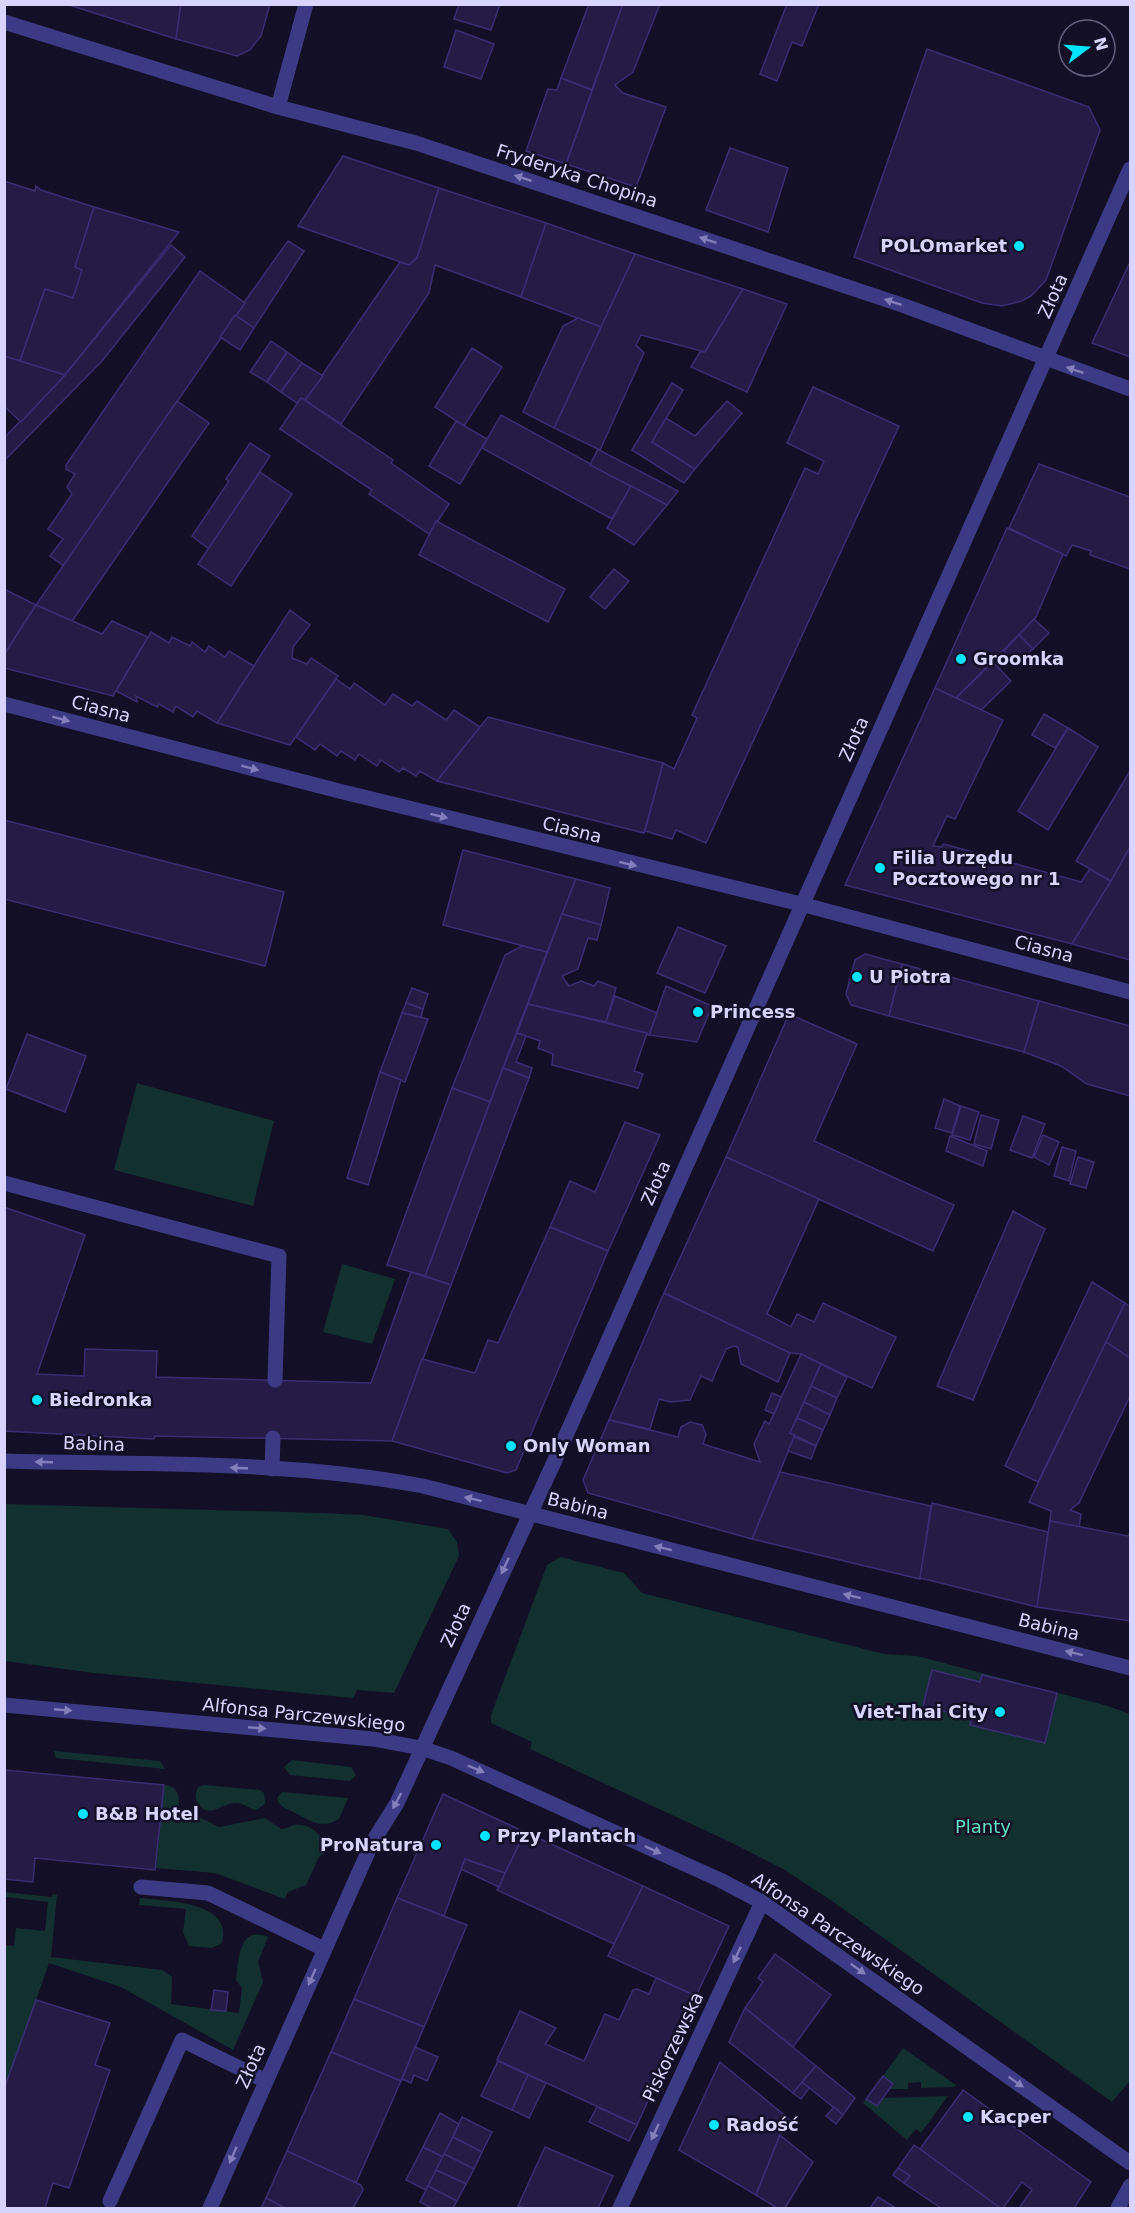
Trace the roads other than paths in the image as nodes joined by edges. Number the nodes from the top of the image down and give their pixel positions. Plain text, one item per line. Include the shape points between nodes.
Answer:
1 (306, 4) edge
2 (4, 22) edge
3 (278, 107) junction
4 (1131, 169) edge
5 (1046, 360) junction
6 (1131, 389) edge
7 (4, 704) edge
8 (801, 904) junction
9 (1131, 992) edge
10 (4, 1183) edge
11 (275, 1380) dead end
12 (273, 1438) dead end
13 (4, 1461) edge
14 (272, 1469) junction
15 (530, 1513) junction
16 (1131, 1668) edge
17 (4, 1705) edge
18 (421, 1748) junction
19 (141, 1887) dead end
20 (762, 1902) junction
21 (324, 1950) junction
22 (266, 2081) junction
23 (1131, 2163) edge
24 (1131, 2186) edge
25 (110, 2201) dead end
26 (210, 2208) edge
27 (620, 2208) edge
28 (1118, 2208) edge

1 - 3 street
2 - 3 street, Fryderyka Chopina
5 -> 3 street, Fryderyka Chopina via 902,305 416,143
4 - 5 street, Złota
6 -> 5 street, Fryderyka Chopina
5 - 8 street, Złota
7 -> 8 street, Ciasna
8 - 9 street, Ciasna
8 - 15 street, Złota
10 - 11 street via 279,1256
12 - 14 street
14 -> 13 street, Babina
15 -> 14 street, Babina via 381,1478
16 -> 15 street, Babina
15 -> 18 street, Złota
17 -> 18 street, Alfonsa Parczewskiego via 373,1739
18 -> 20 street, Alfonsa Parczewskiego via 482,1771
18 -> 21 street, Złota via 397,1803 372,1843
19 - 21 street via 208,1893
20 -> 23 street, Alfonsa Parczewskiego
20 -> 27 street, Piskorzewska
21 -> 22 street, Złota
22 - 25 street via 182,2040
22 -> 26 street, Złota
24 - 28 street

